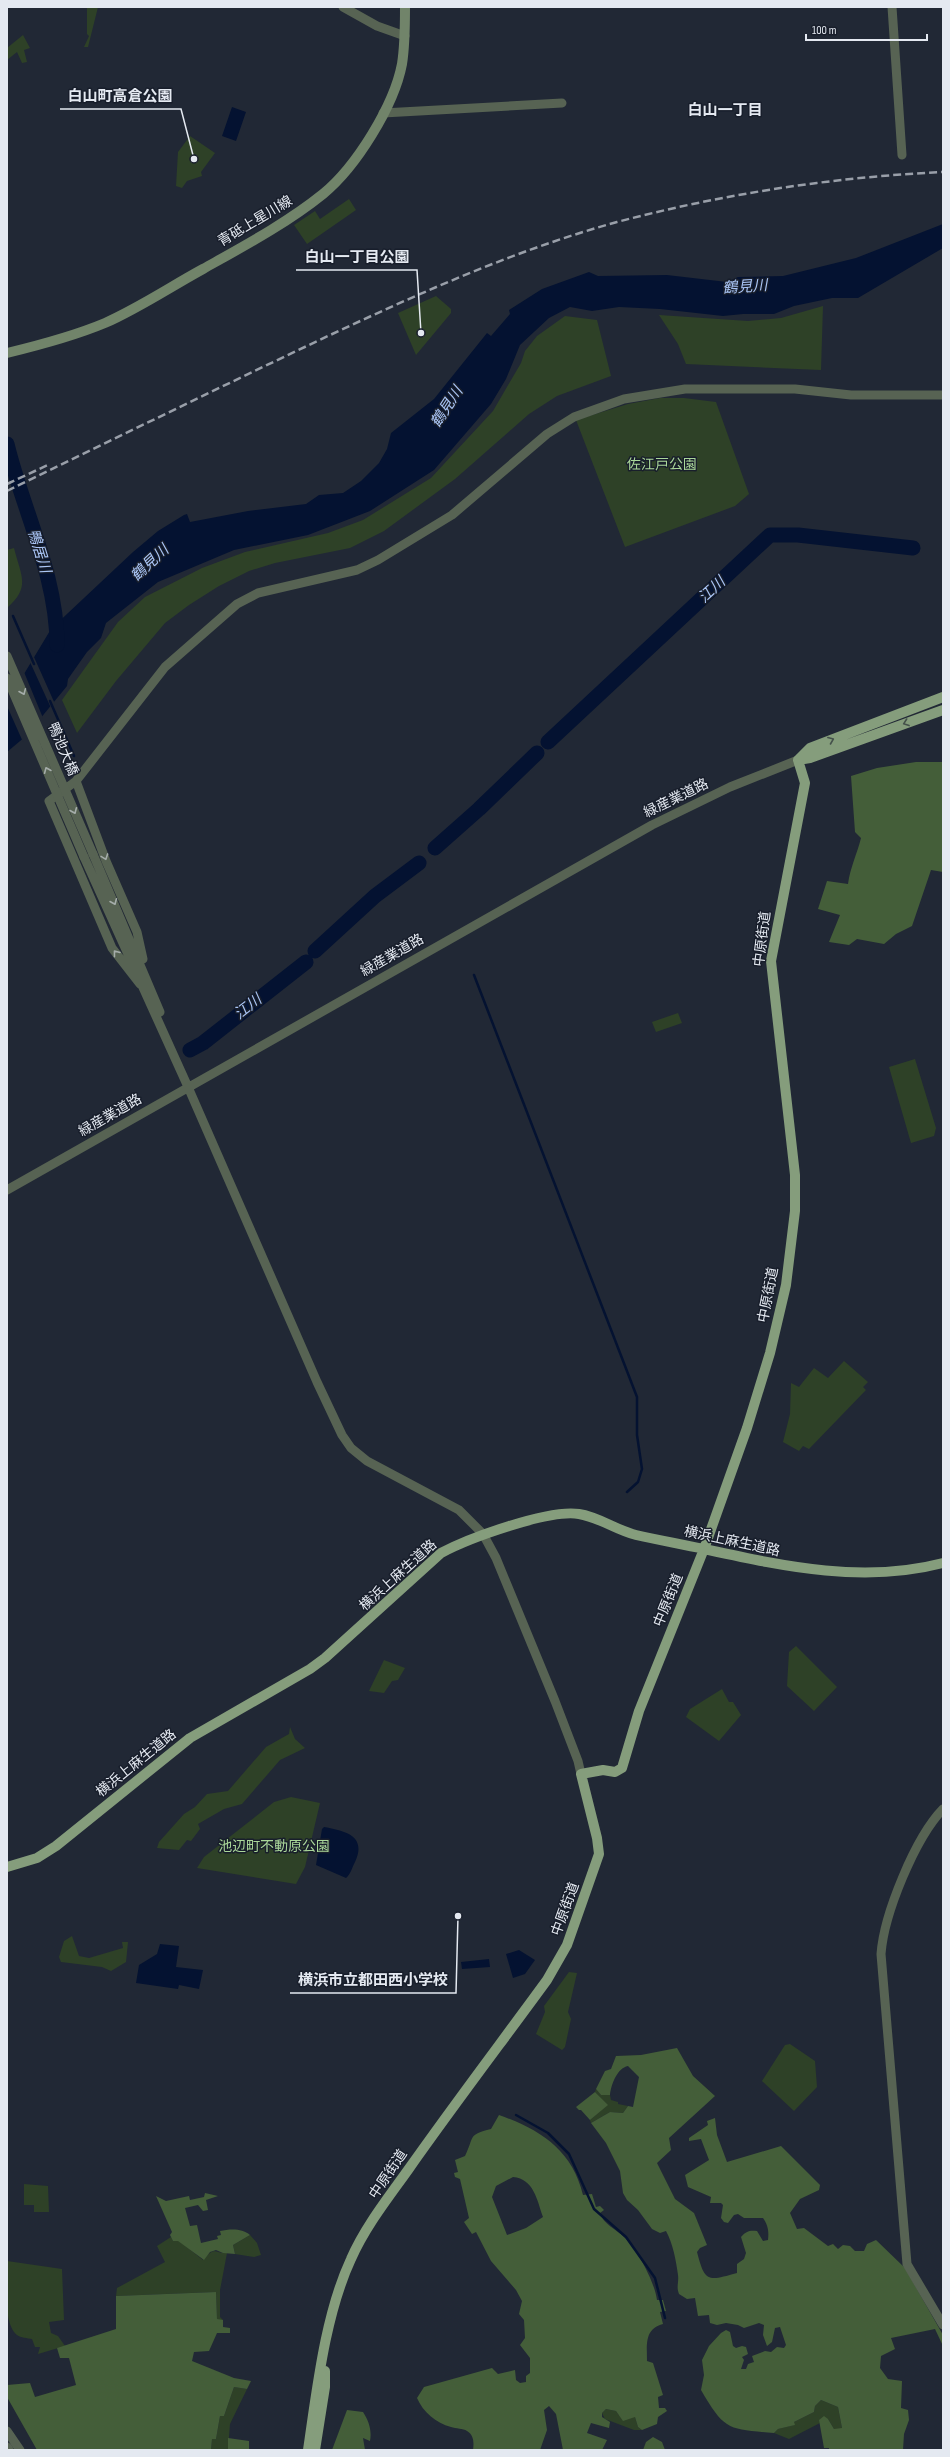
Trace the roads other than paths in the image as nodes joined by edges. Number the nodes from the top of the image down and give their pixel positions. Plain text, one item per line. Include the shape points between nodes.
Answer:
1 (343, 7) edge
2 (405, 7) edge
3 (892, 7) edge
4 (405, 36) junction
5 (562, 103) dead end
6 (383, 113) junction
7 (902, 155) dead end
8 (7, 353) edge
9 (943, 395) edge
10 (7, 656) edge
11 (7, 678) edge
12 (943, 697) edge
13 (943, 710) edge
14 (798, 760) junction
15 (76, 781) junction
16 (89, 856) junction
17 (144, 982) junction
18 (188, 1086) junction
19 (7, 1190) edge
20 (483, 1534) junction
21 (704, 1548) junction
22 (943, 1563) edge
23 (581, 1774) junction
24 (943, 1809) edge
25 (7, 1867) edge
26 (943, 2325) edge
27 (325, 2349) junction
28 (7, 2431) edge
29 (7, 2447) edge
30 (9, 2450) edge
31 (20, 2450) edge
32 (308, 2450) edge
33 (315, 2450) edge

1 - 4 street via 377,26
2 - 4 main road, 青砥上星川線
3 - 7 street
4 - 6 main road, 青砥上星川線 via 400,72
5 - 6 street
6 - 8 main road, 青砥上星川線 via 354,163 324,193 302,210 120,316 45,343
9 - 15 street via 851,395 795,389 686,390 624,399 574,417 547,434 452,515 378,560 357,570 258,593 237,604 165,667
10 -> 16 street, 鴨池大橋, bridge
16 -> 11 street, 鴨池大橋, bridge
14 -> 12 main road via 810,748
13 -> 14 main road via 810,758
14 - 18 street, 緑産業道路 via 724,790 652,824
14 - 21 main road, 中原街道 via 805,783 771,961 796,1175 792,1232 784,1294 767,1364
15 -> 17 street via 136,932
17 -> 15 street via 112,948 49,801
16 - 17 street
17 - 18 street
18 - 19 street, 緑産業道路
18 - 20 street via 316,1382 342,1435 351,1448 367,1461 459,1510
20 - 21 main road, 横浜上麻生道路 via 551,1516 579,1514 636,1535
20 - 23 street via 496,1558 552,1693
20 - 25 main road, 横浜上麻生道路 via 441,1553 362,1626 310,1669 190,1738 56,1846 36,1858
21 - 22 main road, 横浜上麻生道路 via 786,1567 818,1571 860,1572
21 - 23 main road, 中原街道 via 646,1690 622,1768 615,1772 603,1770
23 - 27 main road, 中原街道 via 597,1838 598,1854 567,1945 547,1980 433,2134 362,2237 343,2279
24 - 26 street via 918,1848 890,1910 884,1929 881,1954 907,2264
27 - 32 main road, 中原街道
27 - 33 main road, 中原街道 via 325,2387
28 - 31 street
29 - 30 street

